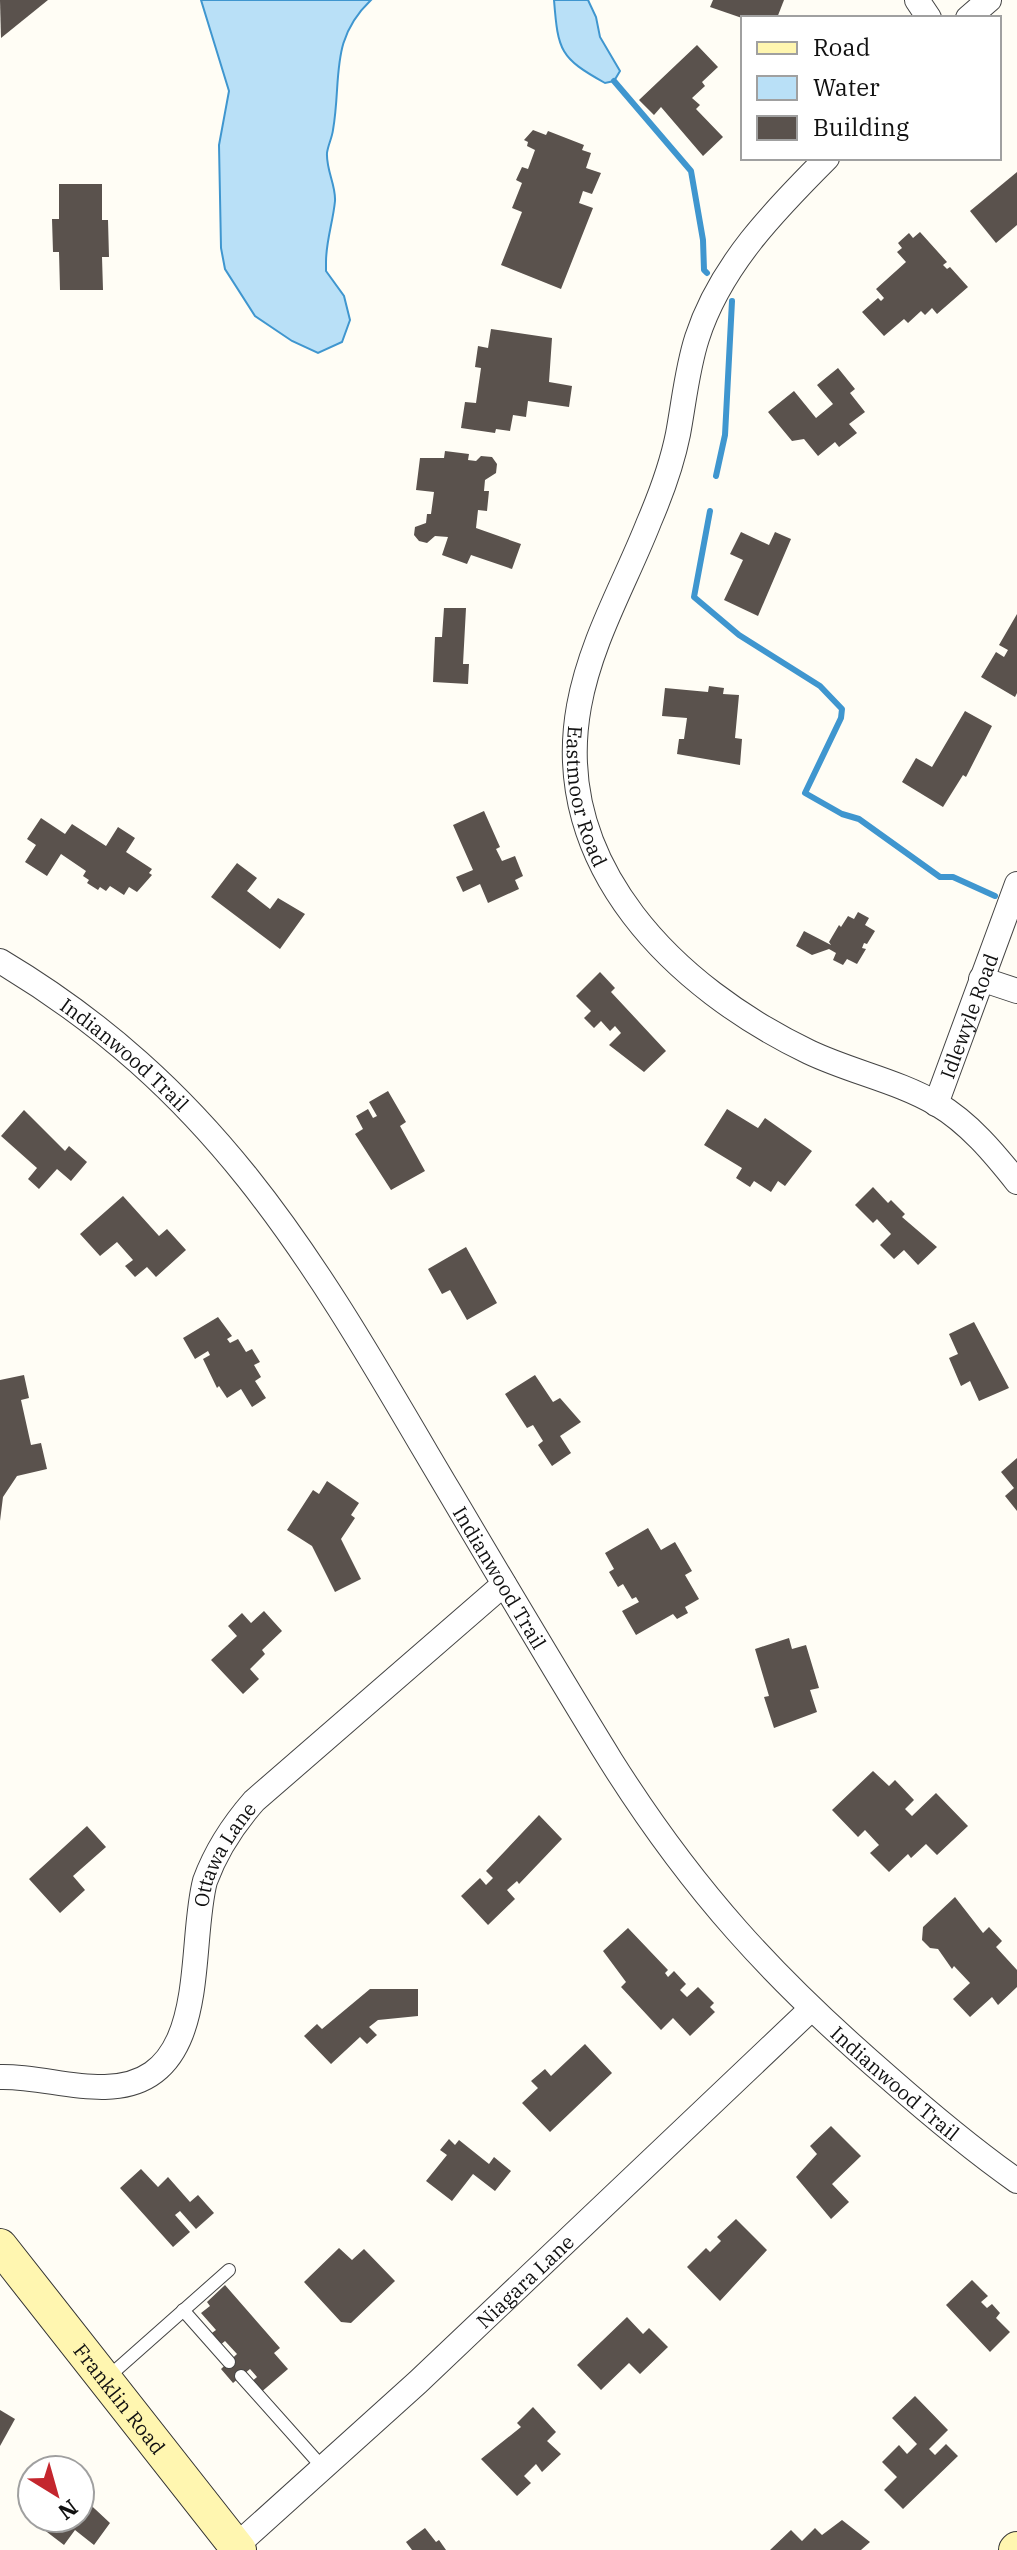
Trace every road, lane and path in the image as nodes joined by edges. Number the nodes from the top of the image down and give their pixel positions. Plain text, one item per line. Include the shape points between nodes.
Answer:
1 (989, 0) edge
2 (970, 16) edge
3 (825, 160) edge
4 (1017, 884) edge
5 (0, 961) edge
6 (981, 979) junction
7 (1017, 991) edge
8 (936, 1104) junction
9 (1017, 1182) edge
10 (504, 1584) junction
11 (810, 2010) junction
12 (0, 2077) edge
13 (1017, 2181) edge
14 (0, 2246) edge
15 (229, 2270) dead end
16 (183, 2310) junction
17 (229, 2362) dead end
18 (241, 2376) dead end
19 (105, 2380) junction
20 (324, 2469) junction
21 (238, 2548) edge

1 - 2 street
3 - 8 street, Eastmoor Road via 760,230 706,314 667,474 588,669 575,733 576,778 585,833 596,860 627,908 666,950 731,1004 785,1039
4 - 6 street, Idlewyle Road
5 - 10 street, Indianwood Trail via 124,1048 176,1096 257,1187 334,1294
6 - 7 street
6 - 8 street, Idlewyle Road
8 - 9 street, Eastmoor Road via 980,1138
10 - 11 street, Indianwood Trail via 661,1838 714,1908
10 - 12 street, Ottawa Lane via 240,1817 205,1881 190,2010 165,2060 119,2086
11 - 13 street, Indianwood Trail
11 - 20 street, Niagara Lane
14 - 19 street, Franklin Road
15 - 16 lane
16 - 17 lane
16 - 19 lane
18 - 20 lane
19 - 21 street, Franklin Road
20 - 21 street, Niagara Lane

